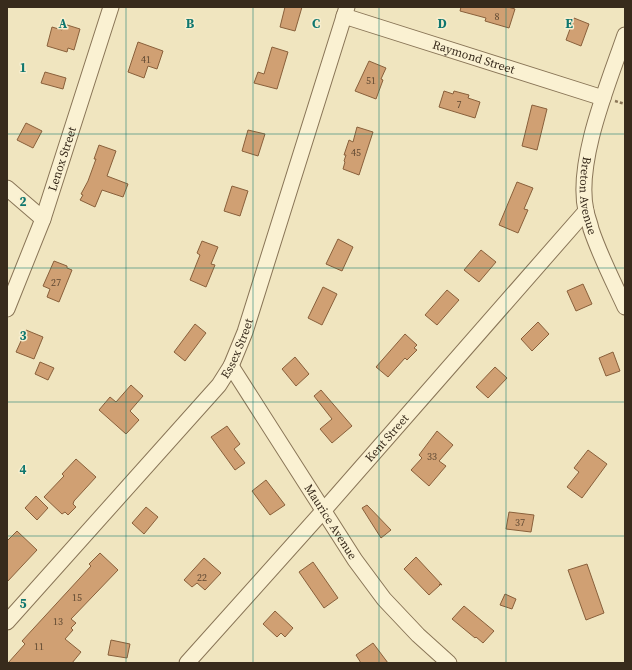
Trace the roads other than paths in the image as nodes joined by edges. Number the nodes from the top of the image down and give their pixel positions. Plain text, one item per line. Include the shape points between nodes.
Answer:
1 (111, 7) edge
2 (346, 11) edge
3 (625, 35) edge
4 (603, 98) junction
5 (7, 188) edge
6 (586, 211) junction
7 (43, 219) junction
8 (625, 307) edge
9 (7, 309) edge
10 (231, 366) junction
11 (324, 510) junction
12 (7, 622) edge
13 (187, 663) edge
14 (448, 663) edge

1 - 7 street, Lenox Street
2 - 4 street, Raymond Street
2 - 10 street, Essex Street via 245,332
3 - 4 street, Breton Avenue
4 - 6 street, Breton Avenue via 588,149 583,184
5 - 7 street
6 - 8 street, Breton Avenue via 606,266
6 - 11 street, Kent Street
7 - 9 street, Lenox Street
10 - 11 street, Maurice Avenue
10 - 12 street, Essex Street via 219,385
11 - 13 street, Kent Street
11 - 14 street, Maurice Avenue via 355,560 384,599

